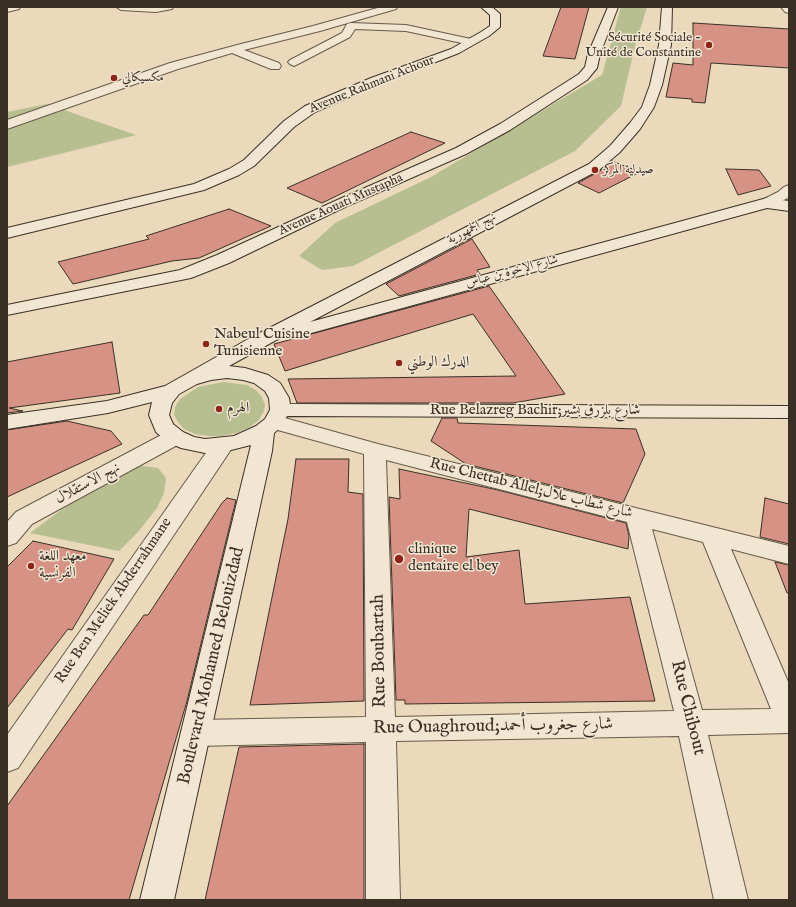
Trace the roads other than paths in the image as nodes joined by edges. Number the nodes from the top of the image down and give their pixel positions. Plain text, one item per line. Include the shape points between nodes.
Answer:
1 (12, 7) edge
2 (16, 7) edge
3 (121, 7) edge
4 (392, 7) edge
5 (486, 7) edge
6 (613, 7) edge
7 (667, 7) edge
8 (7, 8) edge
9 (163, 8) edge
10 (351, 26) junction
11 (316, 29) junction
12 (471, 42) junction
13 (234, 50) junction
14 (294, 62) dead end
15 (275, 66) dead end
16 (7, 125) edge
17 (789, 190) edge
18 (767, 203) junction
19 (789, 206) edge
20 (7, 233) edge
21 (7, 310) edge
22 (257, 342) junction
23 (190, 380) junction
24 (172, 390) junction
25 (789, 412) edge
26 (273, 421) junction
27 (7, 422) edge
28 (175, 437) junction
29 (223, 445) junction
30 (375, 450) junction
31 (637, 516) junction
32 (16, 519) edge
33 (713, 536) junction
34 (7, 537) edge
35 (789, 555) edge
36 (789, 719) edge
37 (691, 723) junction
38 (381, 729) junction
39 (197, 733) junction
40 (7, 759) edge
41 (157, 900) edge
42 (383, 900) edge
43 (731, 900) edge

1 - 8 street
2 - 8 street
3 - 9 street
4 - 11 street
5 - 12 street, Avenue Rahmani Achour via 495,14 495,27
6 - 21 street, Avenue Aouati Mustapha via 591,68 583,78 461,151 185,274
7 - 22 street, نهج الجمهورية via 665,45 656,85 648,107 615,150 594,167
10 - 11 street
10 - 12 street via 406,28
10 - 14 street via 346,35
11 - 13 street
12 - 20 street, Avenue Rahmani Achour via 455,51 310,109 288,124 249,163 219,179 199,187
13 - 15 street
13 - 16 street via 150,74
17 - 18 street
18 - 19 street
18 - 22 street, شارع الإخوة بن عباس
22 - 23 street, نهج الجمهورية
23 - 24 street
23 - 26 street via 208,374 227,372 256,377 273,387 280,398
24 - 27 street via 108,407
24 - 28 street via 162,402 159,415 164,427
25 - 26 street, Rue Belazreg Bachir;شارع بلزرق بشير
26 - 29 street via 252,437
26 - 30 street, Rue Chettab Allel;شارع شطاب علال
26 - 39 street, Boulevard Mohamed Belouizdad via 261,451
28 - 29 street via 205,446
28 - 32 street, نهج الاستقلال
29 - 40 street, Rue Ben Meliek Abderrahmane via 182,501
30 - 31 street, Rue Chettab Allel;شارع شطاب علال
30 - 38 street, Rue Boubartah
31 - 33 street, Rue Chettab Allel;شارع شطاب علال
31 - 37 street, Rue Chibout
32 - 34 street, نهج الاستقلال
33 - 35 street, Rue Chettab Allel;شارع شطاب علال
33 - 36 street
36 - 37 street, Rue Ouaghroud;شارع جغروب أحمد
37 - 38 street, Rue Ouaghroud;شارع جغروب أحمد
37 - 43 street, Rue Chibout
38 - 39 street, Rue Ouaghroud;شارع جغروب أحمد
38 - 42 street, Rue Boubartah
39 - 41 street, Boulevard Mohamed Belouizdad

